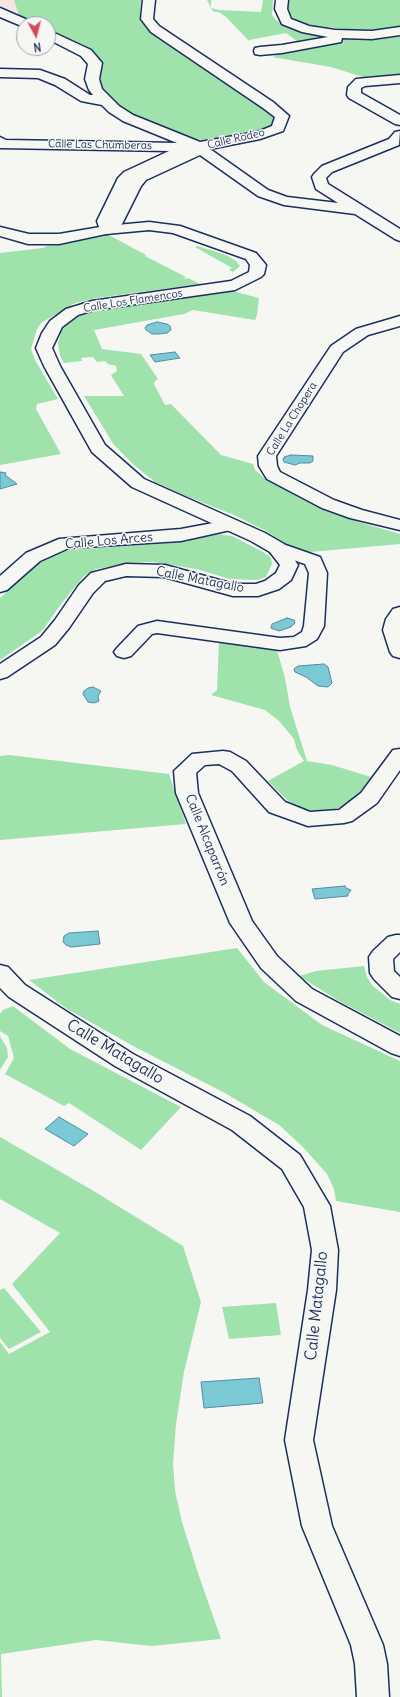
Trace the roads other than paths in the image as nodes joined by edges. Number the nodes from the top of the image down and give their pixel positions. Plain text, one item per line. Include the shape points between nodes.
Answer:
1 (149, 0) edge
2 (282, 0) edge
3 (0, 12) edge
4 (16, 19) edge
5 (400, 31) edge
6 (352, 35) junction
7 (56, 38) edge
8 (260, 51) dead end
9 (0, 73) edge
10 (400, 79) edge
11 (105, 101) junction
12 (400, 121) edge
13 (400, 135) edge
14 (0, 141) edge
15 (200, 147) junction
16 (359, 210) junction
17 (106, 230) junction
18 (0, 231) edge
19 (400, 236) edge
20 (400, 321) edge
21 (230, 525) junction
22 (400, 525) edge
23 (277, 548) junction
24 (0, 586) edge
25 (400, 613) edge
26 (124, 652) dead end
27 (400, 652) edge
28 (0, 673) edge
29 (400, 755) edge
30 (400, 943) edge
31 (0, 973) edge
32 (400, 991) edge
33 (400, 1047) edge
34 (372, 1697) edge

1 - 15 street, Calle Rodeo via 147,19 155,29 282,116 278,128 260,135
2 - 6 street via 280,9 286,22 306,29
3 - 4 street
5 - 6 street
6 - 8 street
7 - 11 street, Calle Rodeo via 86,52 95,63 92,80
9 - 11 street via 40,74 60,82 86,98
10 - 12 street via 361,82 355,87 354,95
11 - 15 street, Calle Rodeo via 128,118
13 - 16 street via 394,142 327,169 320,178 321,186
14 - 15 street, Calle Las Chumberas via 2,144
15 - 16 street via 263,193 284,201
15 - 17 street via 193,154 140,177 117,221
16 - 19 street
17 - 18 street, Calle Los Flamencos via 59,239 28,239
17 - 21 street, Calle Los Flamencos via 149,226 175,229 242,252 251,256 258,265 256,274 235,285 92,306 72,312 56,324 44,348 98,448 138,483
20 - 22 street, Calle La Chopera via 362,332 336,350 267,456 268,466 273,475 328,504
21 - 23 street, Calle Los Flamencos
21 - 24 street, Calle Los Arces via 181,535 66,543 33,557
23 - 26 street via 313,561 318,573 314,626 310,635 298,642 280,644 156,628 145,630
23 - 28 street, Calle Matagallo via 289,565 284,576 272,585 258,590 233,590 165,571 126,570 98,577 86,589 48,642
25 - 27 street via 393,630
29 - 33 street, Calle Alcaparrón via 369,798 344,816 315,819 308,819 277,807 239,766 223,757 199,759 185,771 187,793 241,923 269,962 304,995
30 - 32 street via 396,943 381,957 382,973
31 - 34 street, Calle Matagallo via 17,991 124,1060 241,1123 290,1162 317,1206 325,1250 299,1440 316,1526 367,1645 371,1664

